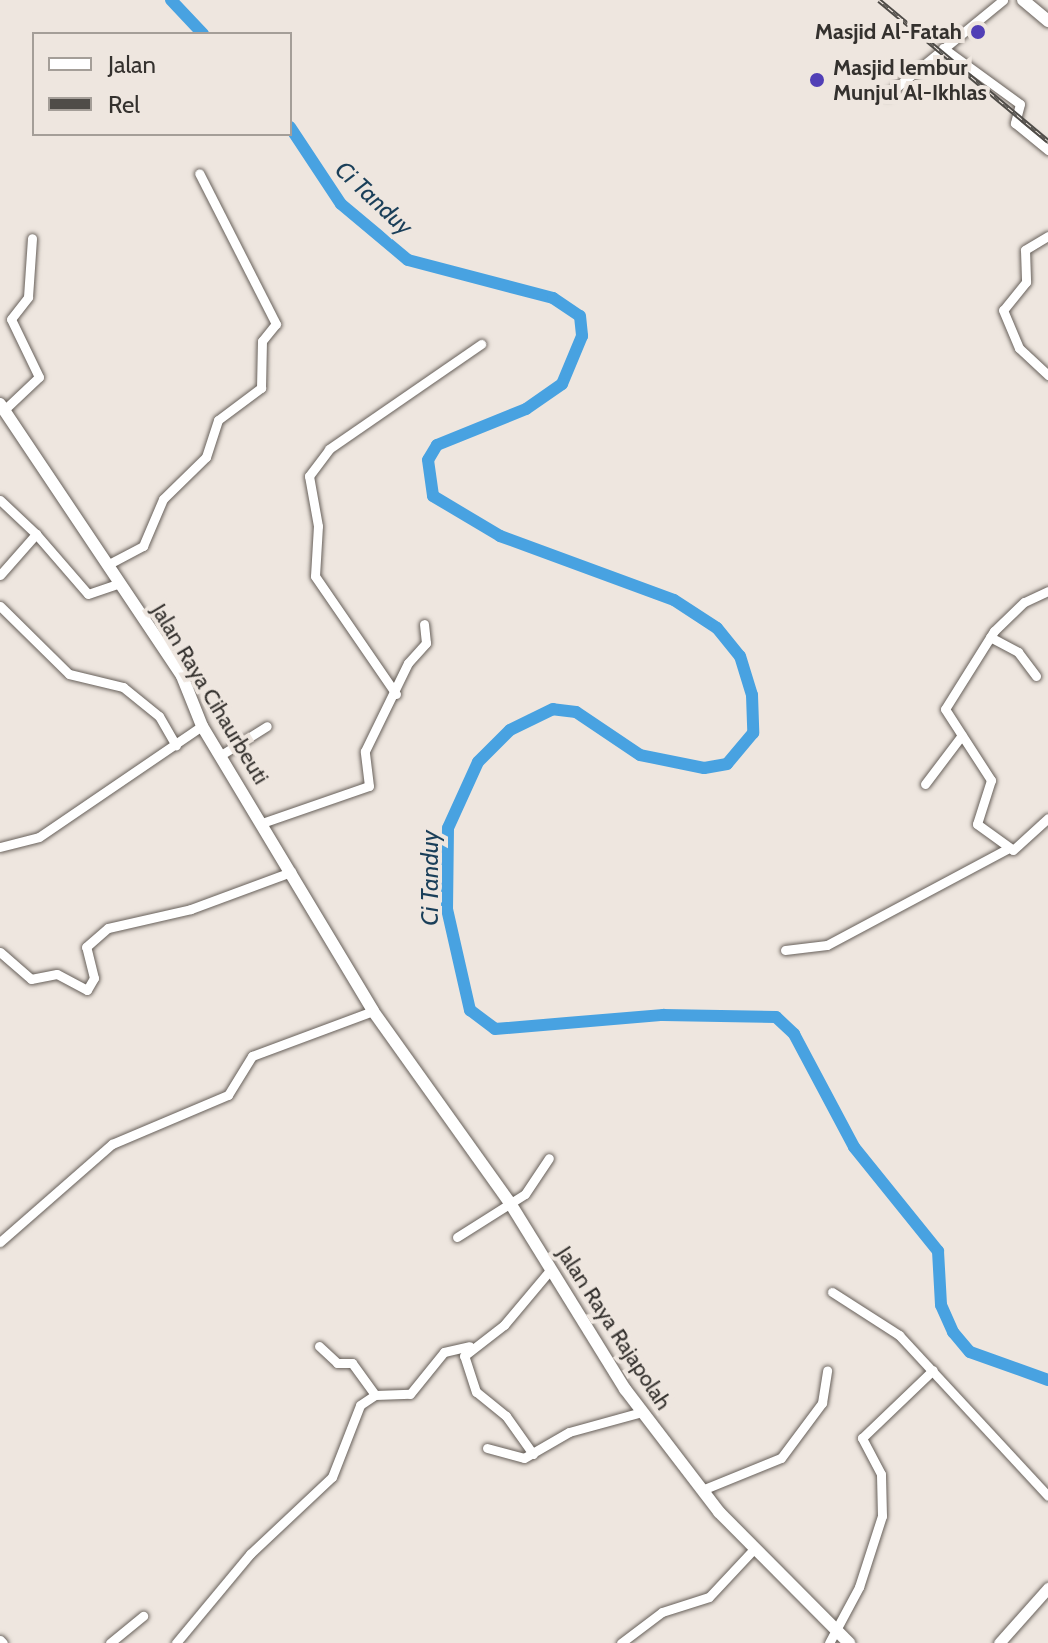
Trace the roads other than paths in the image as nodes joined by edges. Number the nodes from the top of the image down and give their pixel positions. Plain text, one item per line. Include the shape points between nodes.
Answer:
1 (1003, 0) edge
2 (1023, 0) edge
3 (1048, 21) edge
4 (943, 48) junction
5 (887, 95) dead end
6 (1048, 150) edge
7 (199, 173) dead end
8 (1048, 236) edge
9 (32, 238) dead end
10 (481, 344) dead end
11 (1048, 375) edge
12 (2, 407) edge
13 (0, 500) edge
14 (36, 534) junction
15 (107, 565) junction
16 (0, 575) edge
17 (120, 583) junction
18 (1048, 591) edge
19 (0, 606) edge
20 (424, 624) dead end
21 (990, 637) junction
22 (1036, 676) dead end
23 (396, 694) junction
24 (202, 726) junction
25 (267, 726) dead end
26 (962, 735) junction
27 (176, 745) junction
28 (221, 755) junction
29 (925, 784) dead end
30 (1048, 818) edge
31 (262, 823) junction
32 (0, 847) edge
33 (1007, 849) junction
34 (291, 872) junction
35 (785, 950) dead end
36 (0, 952) edge
37 (373, 1011) junction
38 (549, 1158) dead end
39 (509, 1203) junction
40 (457, 1237) dead end
41 (0, 1242) edge
42 (551, 1269) junction
43 (832, 1292) dead end
44 (319, 1346) dead end
45 (469, 1346) junction
46 (827, 1370) dead end
47 (933, 1370) junction
48 (375, 1395) junction
49 (642, 1412) junction
50 (487, 1448) dead end
51 (533, 1454) junction
52 (702, 1490) junction
53 (1048, 1496) edge
54 (753, 1550) junction
55 (1048, 1588) edge
56 (143, 1616) dead end
57 (834, 1630) junction
58 (110, 1643) edge
59 (176, 1643) edge
60 (621, 1643) edge
61 (829, 1643) edge
62 (849, 1643) edge
63 (999, 1643) edge

1 - 4 street
2 - 3 highway
4 - 5 street
4 - 6 street via 1020,104 1015,123
7 - 15 street via 276,324 262,341 261,388 218,420 206,457 163,499 143,546
8 - 11 street via 1025,250 1026,282 1003,310 1019,348
9 - 12 street via 28,297 11,319 39,377
10 - 23 street via 329,449 309,476 318,526 315,576
12 - 15 highway, Jalan Raya Cihaurbeuti
13 - 14 street
14 - 16 street
14 - 17 street via 88,594
15 - 17 highway, Jalan Raya Cihaurbeuti
17 - 24 highway, Jalan Raya Cihaurbeuti via 182,676
18 - 21 street via 1024,602
19 - 27 street via 69,674 123,687 159,716
20 - 23 street via 426,643
21 - 22 street via 1018,652
21 - 26 street via 946,701
23 - 31 street via 365,751 369,786
24 - 27 street
24 - 28 highway, Jalan Raya Cihaurbeuti
25 - 28 street
26 - 29 street
26 - 33 street via 992,787 975,821
27 - 32 street via 39,837
28 - 31 highway, Jalan Raya Cihaurbeuti
30 - 33 street via 1019,848
31 - 34 highway, Jalan Raya Cihaurbeuti
33 - 35 street via 854,933 806,952
34 - 36 street via 191,909 108,928 86,947 94,978 87,990 57,974 31,979
34 - 37 highway, Jalan Raya Cihaurbeuti
37 - 39 highway, Jalan Raya Rajapolah
37 - 41 street via 252,1056 228,1095 112,1144
38 - 39 street via 533,1186
39 - 40 street
39 - 42 highway, Jalan Raya Rajapolah
42 - 45 street via 504,1325
42 - 49 highway, Jalan Raya Rajapolah
43 - 47 street via 877,1327 890,1327
44 - 48 street via 337,1363 352,1363
45 - 48 street via 444,1352 410,1394
45 - 51 street via 471,1385 506,1416
46 - 52 street via 822,1403 781,1458
47 - 53 street
47 - 57 street via 862,1438 878,1466 883,1508 859,1587
48 - 59 street via 353,1413 338,1464 315,1499 250,1554
49 - 51 street via 569,1432
49 - 52 highway, Jalan Raya Rajapolah
50 - 51 street via 516,1459
52 - 54 highway, Jalan Raya Rajapolah
54 - 57 highway, Jalan Raya Rajapolah
54 - 60 street via 709,1597 662,1612
55 - 63 main road
56 - 58 street
57 - 61 street
57 - 62 highway, Jalan Raya Rajapolah

